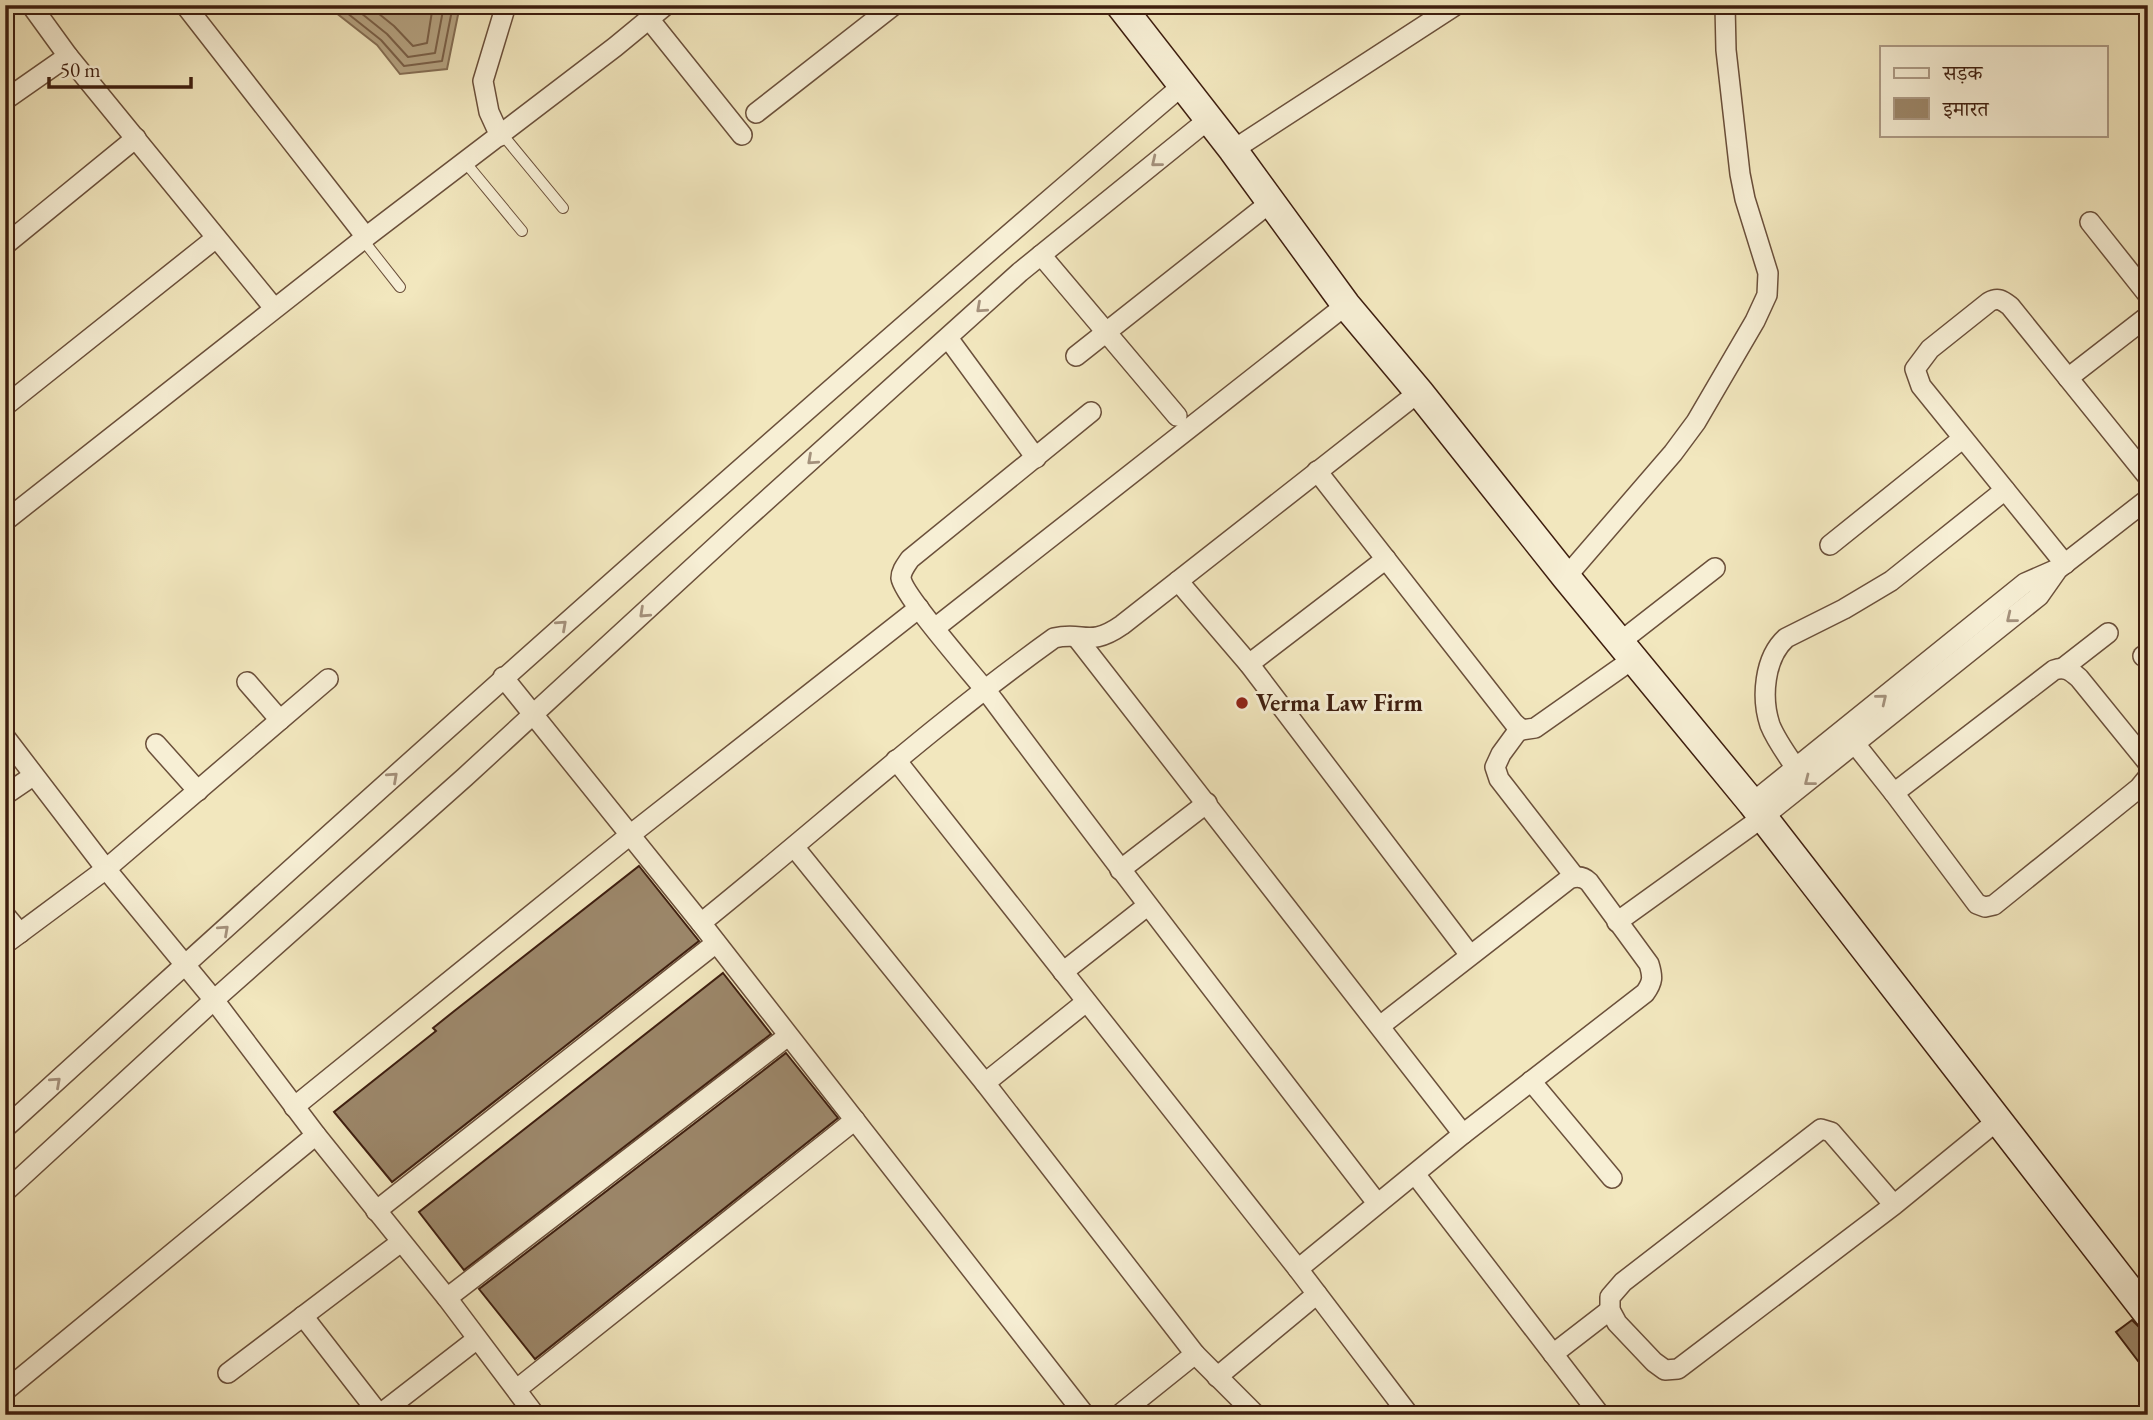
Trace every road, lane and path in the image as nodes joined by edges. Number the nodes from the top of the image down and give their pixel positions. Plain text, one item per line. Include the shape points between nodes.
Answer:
1 (31, 5) edge
2 (185, 5) edge
3 (506, 5) edge
4 (666, 5) edge
5 (894, 5) edge
6 (1120, 5) edge
7 (1457, 5) edge
8 (1725, 5) edge
9 (649, 19) junction
10 (68, 56) junction
11 (1183, 85) junction
12 (5, 100) edge
13 (756, 113) dead end
14 (1209, 119) junction
15 (501, 135) junction
16 (741, 135) dead end
17 (136, 138) junction
18 (1233, 150) junction
19 (465, 162) junction
20 (1271, 202) junction
21 (563, 208) dead end
22 (2090, 222) dead end
23 (522, 231) dead end
24 (216, 238) junction
25 (364, 238) junction
26 (5, 245) edge
27 (1041, 254) junction
28 (400, 287) dead end
29 (2148, 295) edge
30 (1346, 304) junction
31 (274, 309) junction
32 (2148, 316) edge
33 (1107, 331) junction
34 (948, 338) junction
35 (1076, 356) dead end
36 (2068, 378) junction
37 (1419, 392) junction
38 (5, 406) edge
39 (1091, 412) dead end
40 (1177, 416) dead end
41 (1962, 439) junction
42 (1036, 458) junction
43 (1317, 471) junction
44 (2148, 477) edge
45 (2005, 490) junction
46 (2148, 499) edge
47 (5, 520) edge
48 (1830, 545) dead end
49 (1386, 559) junction
50 (2061, 566) junction
51 (1715, 568) dead end
52 (1566, 577) junction
53 (1178, 581) junction
54 (919, 608) junction
55 (935, 628) junction
56 (2108, 633) dead end
57 (1077, 638) junction
58 (1627, 651) junction
59 (1249, 664) junction
60 (2063, 668) junction
61 (503, 677) junction
62 (328, 679) dead end
63 (247, 682) dead end
64 (984, 688) junction
65 (533, 715) junction
66 (280, 720) junction
67 (1520, 728) junction
68 (5, 737) edge
69 (1849, 737) junction
70 (156, 744) dead end
71 (896, 760) junction
72 (2148, 763) edge
73 (1796, 768) junction
74 (33, 776) junction
75 (2148, 777) edge
76 (198, 791) junction
77 (1894, 793) junction
78 (5, 795) edge
79 (1207, 803) junction
80 (1757, 810) junction
81 (631, 835) junction
82 (795, 848) junction
83 (106, 869) junction
84 (1120, 870) junction
85 (1575, 877) junction
86 (1147, 905) junction
87 (5, 915) edge
88 (701, 922) junction
89 (1617, 922) junction
90 (13, 939) edge
91 (716, 943) junction
92 (1470, 956) junction
93 (184, 965) junction
94 (1063, 972) junction
95 (214, 1000) junction
96 (1086, 1002) junction
97 (1380, 1026) junction
98 (788, 1035) junction
99 (1531, 1081) junction
100 (985, 1083) junction
101 (294, 1107) junction
102 (855, 1120) junction
103 (1998, 1120) junction
104 (5, 1128) edge
105 (1463, 1134) junction
106 (316, 1135) junction
107 (1415, 1174) junction
108 (1612, 1178) dead end
109 (5, 1192) edge
110 (1377, 1203) junction
111 (1894, 1205) junction
112 (376, 1211) junction
113 (401, 1242) junction
114 (1298, 1269) junction
115 (1317, 1293) junction
116 (447, 1298) junction
117 (1610, 1310) junction
118 (2148, 1314) edge
119 (303, 1316) junction
120 (477, 1339) junction
121 (1195, 1354) junction
122 (1553, 1354) junction
123 (228, 1373) dead end
124 (1217, 1377) junction
125 (517, 1389) junction
126 (5, 1391) edge
127 (379, 1414) edge
128 (535, 1415) edge
129 (1085, 1415) edge
130 (1118, 1415) edge
131 (1256, 1415) edge
132 (1409, 1415) edge
133 (1600, 1415) edge

1 - 10 street
2 - 25 street
3 - 15 street via 483,81 489,112
4 - 9 street
5 - 13 street
6 - 11 street
7 - 18 street
8 - 52 street via 1740,174 1769,273 1766,295 1696,422
9 - 15 street
9 - 16 street
10 - 12 street
10 - 17 street
11 - 14 street
61 -> 11 street via 799,414
14 - 18 street
14 -> 27 street
15 - 19 street
15 - 21 lane
17 - 24 street
17 - 26 street
18 - 20 street
19 - 23 lane
19 - 25 street
20 - 30 street
20 - 33 street
22 - 29 street
24 - 31 street
24 - 38 street
25 - 28 lane
25 - 31 street
27 - 33 street
27 -> 34 street
30 - 37 street
30 - 55 street
31 - 47 street
32 - 36 street
33 - 35 street
33 - 40 street
34 - 42 street
34 -> 65 street
36 - 41 street via 2010,306 2002,300 1989,302 1930,349 1915,369 1921,386
36 - 44 street
37 - 43 street
37 - 52 street
39 - 42 street
41 - 45 street
41 - 48 street
42 - 54 street via 910,559 901,580
43 - 49 street
43 - 53 street
45 - 50 street
45 - 73 street via 1891,581 1779,645 1767,676 1767,705 1770,725
46 - 50 street
49 - 59 street
49 - 67 street
50 - 69 street via 2039,596
51 - 58 street
52 - 58 street
53 - 57 street via 1110,633
53 - 59 street
54 - 55 street
54 - 81 street
55 - 64 street
56 - 60 street
57 - 64 street via 1055,638
57 - 79 street
58 - 67 street via 1535,728
58 - 80 street
59 - 92 street
60 - 72 street via 2079,678
60 - 77 street via 2054,670
61 - 65 street
93 -> 61 street
62 - 66 street
63 - 66 street
64 - 71 street
64 - 84 street
65 - 81 street
65 - 95 street
66 - 76 street
67 - 85 street via 1495,766 1499,779
68 - 74 street
69 - 73 street
69 - 77 street
69 -> 80 street
70 - 76 street
71 - 82 street
71 - 94 street
73 - 80 street
74 - 78 street
74 - 83 street
75 - 77 street via 1994,905 1985,907 1977,904
76 - 83 street
79 - 84 street
79 - 97 street
80 - 89 street
80 - 103 street
81 - 88 street
81 - 101 street
82 - 88 street
82 - 100 street
83 - 90 street
83 - 93 street
84 - 86 street
85 - 89 street via 1589,882
85 - 92 street
86 - 94 street
86 - 110 street
87 - 90 street
88 - 91 street
89 - 99 street via 1649,964 1652,984
91 - 98 street
91 - 112 street
92 - 97 street
93 - 95 street
104 -> 93 street
94 - 96 street
95 - 101 street
95 - 109 street
96 - 100 street
96 - 114 street
97 - 105 street
98 - 102 street
98 - 116 street
99 - 105 street
99 - 108 street
100 - 121 street
101 - 106 street
102 - 125 street
102 - 129 street
103 - 111 street
103 - 118 street
105 - 107 street
106 - 112 street
106 - 126 street
107 - 110 street
107 - 122 street
110 - 114 street
111 - 117 street via 1678,1369 1665,1370 1654,1362
111 - 117 street via 1831,1132 1815,1131 1623,1282 1610,1297
112 - 113 street
113 - 116 street
113 - 119 street
114 - 115 street
115 - 124 street
115 - 132 street
116 - 120 street
117 - 122 street
119 - 123 street
119 - 127 street
120 - 125 street
120 - 127 street
121 - 124 street
121 - 130 street
122 - 133 street
124 - 131 street
125 - 128 street

